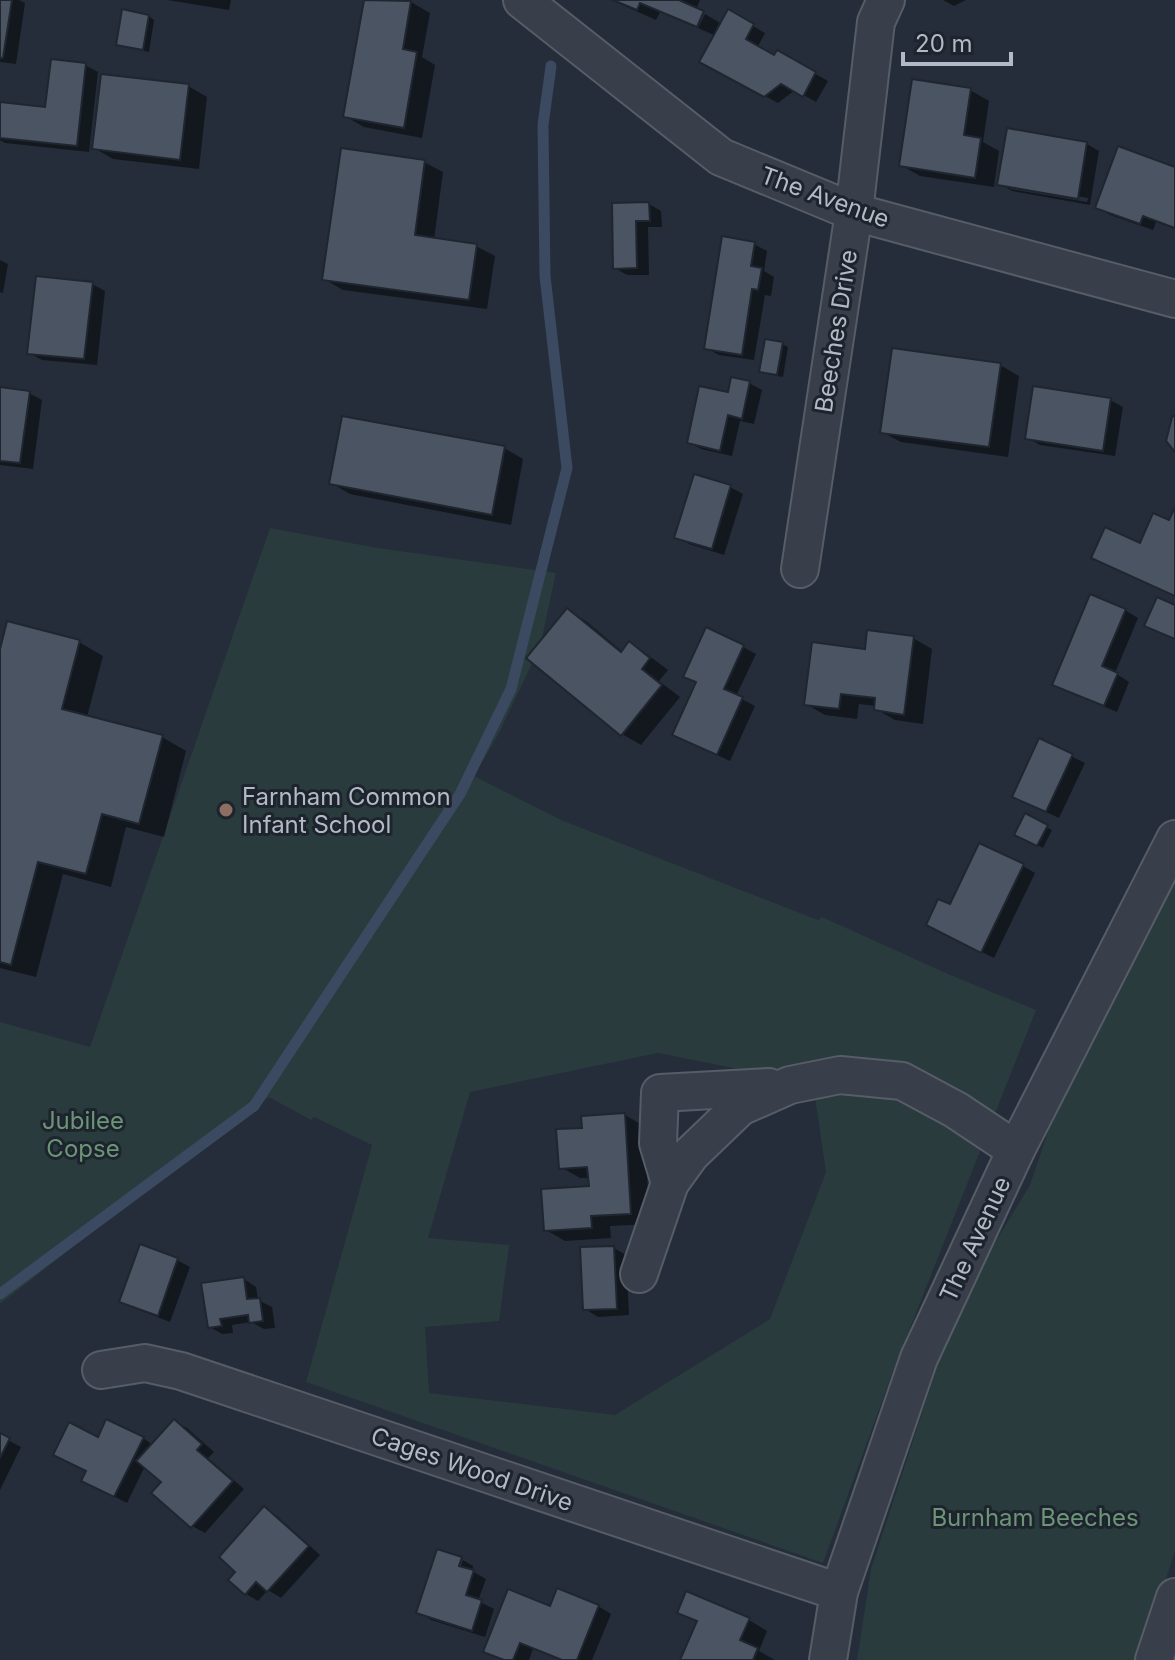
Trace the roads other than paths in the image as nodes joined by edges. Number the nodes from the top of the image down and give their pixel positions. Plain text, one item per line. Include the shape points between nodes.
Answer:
1 (522, 0) edge
2 (886, 0) edge
3 (854, 212) junction
4 (1175, 299) edge
5 (800, 569) dead end
6 (1175, 839) edge
7 (790, 1085) junction
8 (1016, 1150) junction
9 (670, 1183) junction
10 (639, 1274) dead end
11 (101, 1370) dead end
12 (839, 1592) junction
13 (1175, 1597) edge
14 (828, 1660) edge
15 (1154, 1660) edge

1 - 3 street, The Avenue via 721,157
2 - 3 street, Beeches Drive via 876,22
3 - 4 street, The Avenue
3 - 5 street, Beeches Drive
6 - 8 street, The Avenue
7 - 8 street via 840,1075 902,1081
7 - 9 street via 740,1107 691,1154
7 - 9 street via 660,1093 658,1143
8 - 12 street, The Avenue via 919,1358
9 - 10 street
11 - 12 street, Cages Wood Drive via 145,1363 181,1371
12 - 14 street, The Avenue
13 - 15 street

